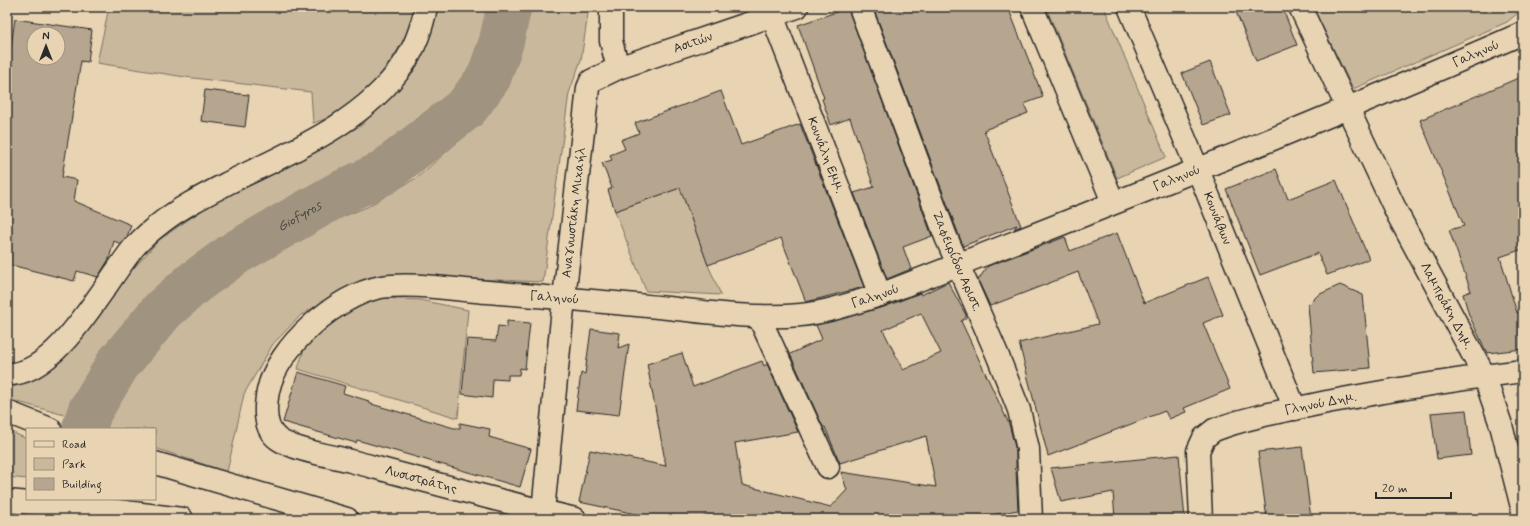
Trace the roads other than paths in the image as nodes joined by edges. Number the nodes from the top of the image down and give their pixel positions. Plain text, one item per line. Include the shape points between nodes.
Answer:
1 (426, 7) edge
2 (611, 7) edge
3 (797, 7) edge
4 (860, 7) edge
5 (1032, 7) edge
6 (1129, 7) edge
7 (1300, 7) edge
8 (772, 16) junction
9 (1523, 32) edge
10 (618, 68) junction
11 (591, 81) joint
12 (1348, 108) junction
13 (1198, 170) junction
14 (1113, 202) junction
15 (958, 265) junction
16 (880, 295) junction
17 (564, 298) junction
18 (759, 318) junction
19 (1523, 371) edge
20 (7, 374) edge
21 (1484, 375) junction
22 (1295, 409) junction
23 (7, 412) edge
24 (47, 428) edge
25 (271, 431) joint
26 (156, 463) edge
27 (828, 467) dead end
28 (7, 501) edge
29 (543, 511) junction
30 (1522, 511) edge
31 (172, 518) edge
32 (347, 519) edge
33 (575, 519) edge
34 (1031, 519) edge
35 (1201, 519) edge

1 - 20 main road via 417,39 406,61 370,101 327,132 206,194 162,221 135,246 91,309 66,339 33,368
2 - 10 main road via 611,41
3 - 8 main road, Ασιτών
4 - 15 main road, Ζαφειρίδου Αριστ.
5 - 14 main road
6 - 13 main road, Κουνάβων
7 - 12 main road, Λαμπράκη Δημ.
8 - 10 main road, Ασιτών
8 - 16 main road, Κουνάλη Εμμ.
9 - 12 main road, Γαληνού
10 - 11 main road, Ασιτών
11 - 17 main road, Αναγνωστάκη Μιχαήλ via 588,88
12 - 13 main road, Γαληνού
12 - 21 main road, Λαμπράκη Δημ. via 1398,215
13 - 14 main road, Γαληνού
13 - 22 main road, Κουνάβων
14 - 15 main road, Γαληνού
15 - 16 main road, Γαληνού
15 - 34 main road, Ζαφειρίδου Αριστ. via 1000,360 1020,416 1028,449
16 - 18 main road, Γαληνού via 828,311
17 - 18 main road, Γαληνού
17 - 25 main road, Γαληνού via 399,286 364,292 343,302 319,320 301,336 284,358 272,378 268,393 266,418
17 - 29 main road, Αναγνωστάκη Μιχαήλ
18 - 27 main road
19 - 21 main road, Γληνού Δημ.
21 - 22 main road, Γληνού Δημ.
21 - 30 main road, Λαμπράκη Δημ. via 1501,424
22 - 35 main road, Γληνού Δημ. via 1225,426 1204,438 1198,451
23 - 24 main road
25 - 29 main road, Λυσιστράτης via 282,441 300,448
26 - 32 main road
28 - 31 main road
29 - 33 main road, Λυσιστράτης

